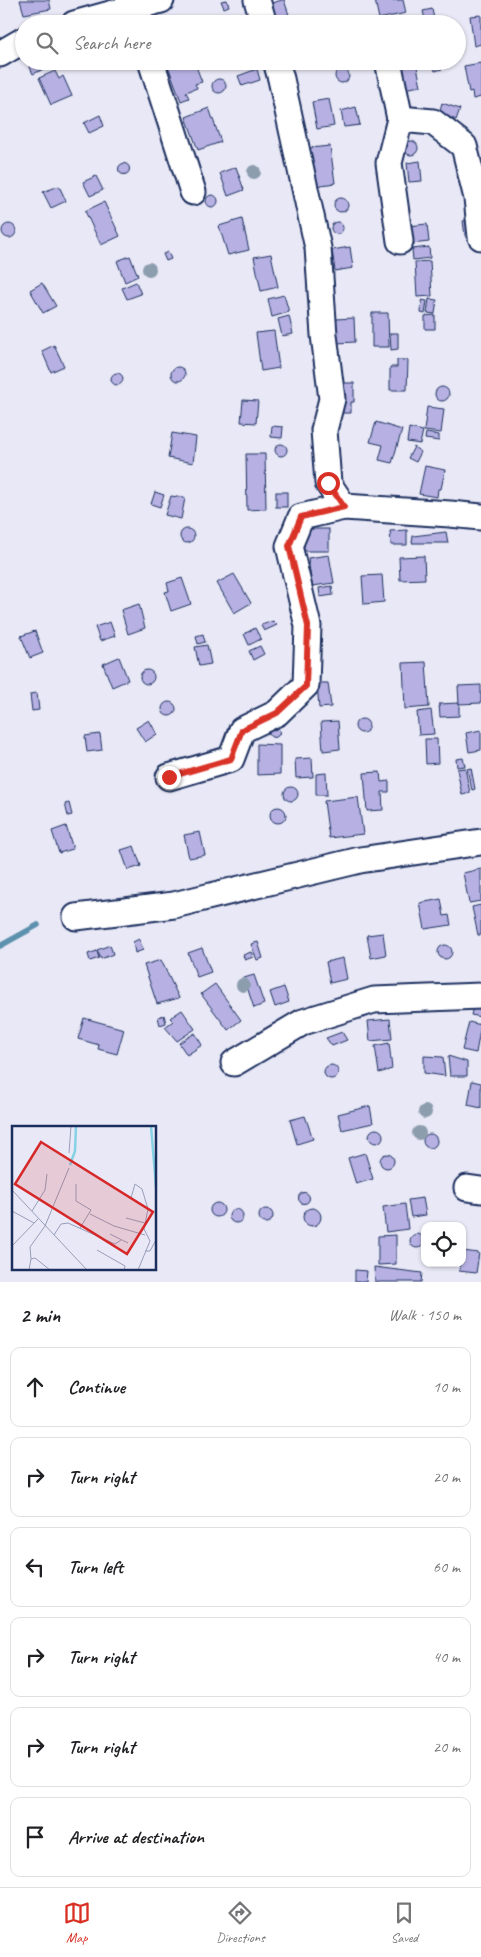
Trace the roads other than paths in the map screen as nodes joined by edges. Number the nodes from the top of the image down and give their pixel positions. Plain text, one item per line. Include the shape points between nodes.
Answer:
1 (160, 0) edge
2 (257, 0) edge
3 (138, 15) edge
4 (261, 15) edge
5 (15, 45) edge
6 (0, 54) edge
7 (153, 70) edge
8 (278, 70) edge
9 (390, 70) edge
10 (400, 120) junction
11 (193, 192) dead end
12 (481, 237) edge
13 (400, 241) dead end
14 (344, 507) junction
15 (481, 517) edge
16 (169, 777) dead end
17 (481, 842) edge
18 (76, 917) dead end
19 (481, 996) edge
20 (234, 1064) dead end

1 - 3 street
2 - 4 street
5 - 6 street
7 - 11 street
8 - 14 street via 318,248 332,398 324,430 328,483
9 - 10 street
10 - 12 street via 433,122 464,146 477,198
10 - 13 street via 389,164
14 - 15 street
14 - 16 street via 301,517 289,546 308,626 306,686 277,713 242,730 231,759
17 - 18 street via 360,860 174,905
19 - 20 street via 374,1000 303,1022

